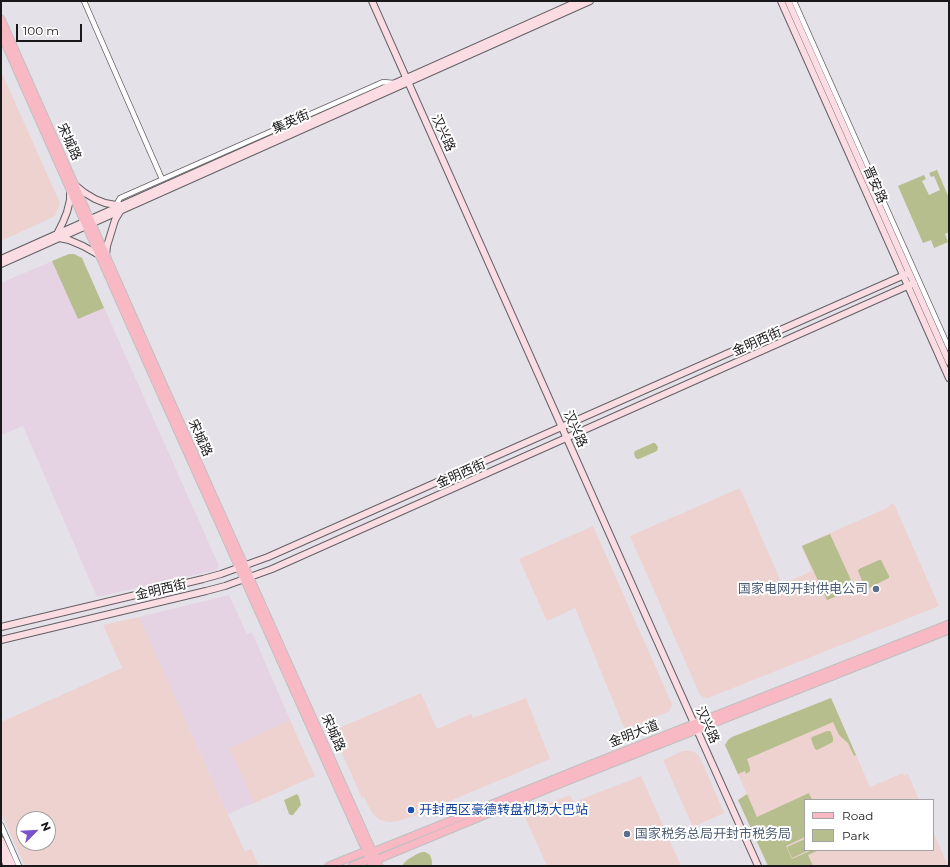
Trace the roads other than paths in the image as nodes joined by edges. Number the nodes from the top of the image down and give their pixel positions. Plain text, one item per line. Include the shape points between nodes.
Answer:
1 (84, 1) edge
2 (368, 1) edge
3 (372, 1) edge
4 (579, 1) edge
5 (590, 1) edge
6 (781, 1) edge
7 (788, 1) edge
8 (794, 1) edge
9 (1, 19) edge
10 (1, 34) edge
11 (406, 81) junction
12 (394, 83) junction
13 (162, 179) junction
14 (72, 187) junction
15 (118, 207) junction
16 (88, 222) junction
17 (58, 236) junction
18 (102, 255) junction
19 (1, 259) edge
20 (1, 264) edge
21 (906, 274) junction
22 (911, 285) junction
23 (949, 348) edge
24 (949, 362) edge
25 (949, 378) edge
26 (560, 428) junction
27 (565, 439) junction
28 (242, 566) junction
29 (247, 578) junction
30 (949, 624) edge
31 (1, 627) edge
32 (949, 630) edge
33 (1, 640) edge
34 (694, 728) junction
35 (1, 825) edge
36 (1, 840) edge
37 (1, 852) edge
38 (373, 859) edge
39 (7, 866) edge
40 (13, 866) edge
41 (19, 866) edge
42 (329, 866) edge
43 (352, 866) edge
44 (755, 866) edge
45 (758, 866) edge

1 - 13 street
2 - 11 street, 汉兴路
3 - 11 street, 汉兴路
4 - 11 street, 集英街
5 - 11 street, 集英街
6 - 21 street, 晋安路
7 - 21 street, 晋安路
8 - 23 street
9 - 14 main road, 宋城路
10 - 14 main road, 宋城路
11 - 12 street, 集英街
11 - 15 street, 集英街
11 - 26 street, 汉兴路
12 - 13 street via 383,82
12 - 15 street, 集英街
13 - 15 street via 120,198
14 - 15 street
14 - 16 main road, 宋城路
14 - 17 street
15 - 16 street, 集英街
15 - 18 street
16 - 17 street, 集英街
16 - 18 main road, 宋城路
17 - 18 street
17 - 19 street, 集英街
17 - 20 street, 集英街
18 - 28 main road, 宋城路
21 - 22 street, 晋安路
21 - 26 street, 金明西街
22 - 24 street, 晋安路
22 - 25 street, 晋安路
22 - 27 street, 金明西街
26 - 27 street, 汉兴路
26 - 28 street, 金明西街 via 268,557
27 - 29 street, 金明西街
27 - 34 street, 汉兴路
28 - 29 main road, 宋城路
28 - 31 street, 金明西街 via 203,579
29 - 33 street, 金明西街 via 206,591
29 - 38 main road, 宋城路 via 352,806
30 - 34 main road, 金明大道
32 - 34 main road, 金明大道
34 - 38 main road, 金明大道
34 - 44 street, 汉兴路
34 - 45 street, 汉兴路
35 - 41 street
36 - 40 street
37 - 39 street
38 - 42 main road, 金明大道
38 - 43 main road, 金明大道

